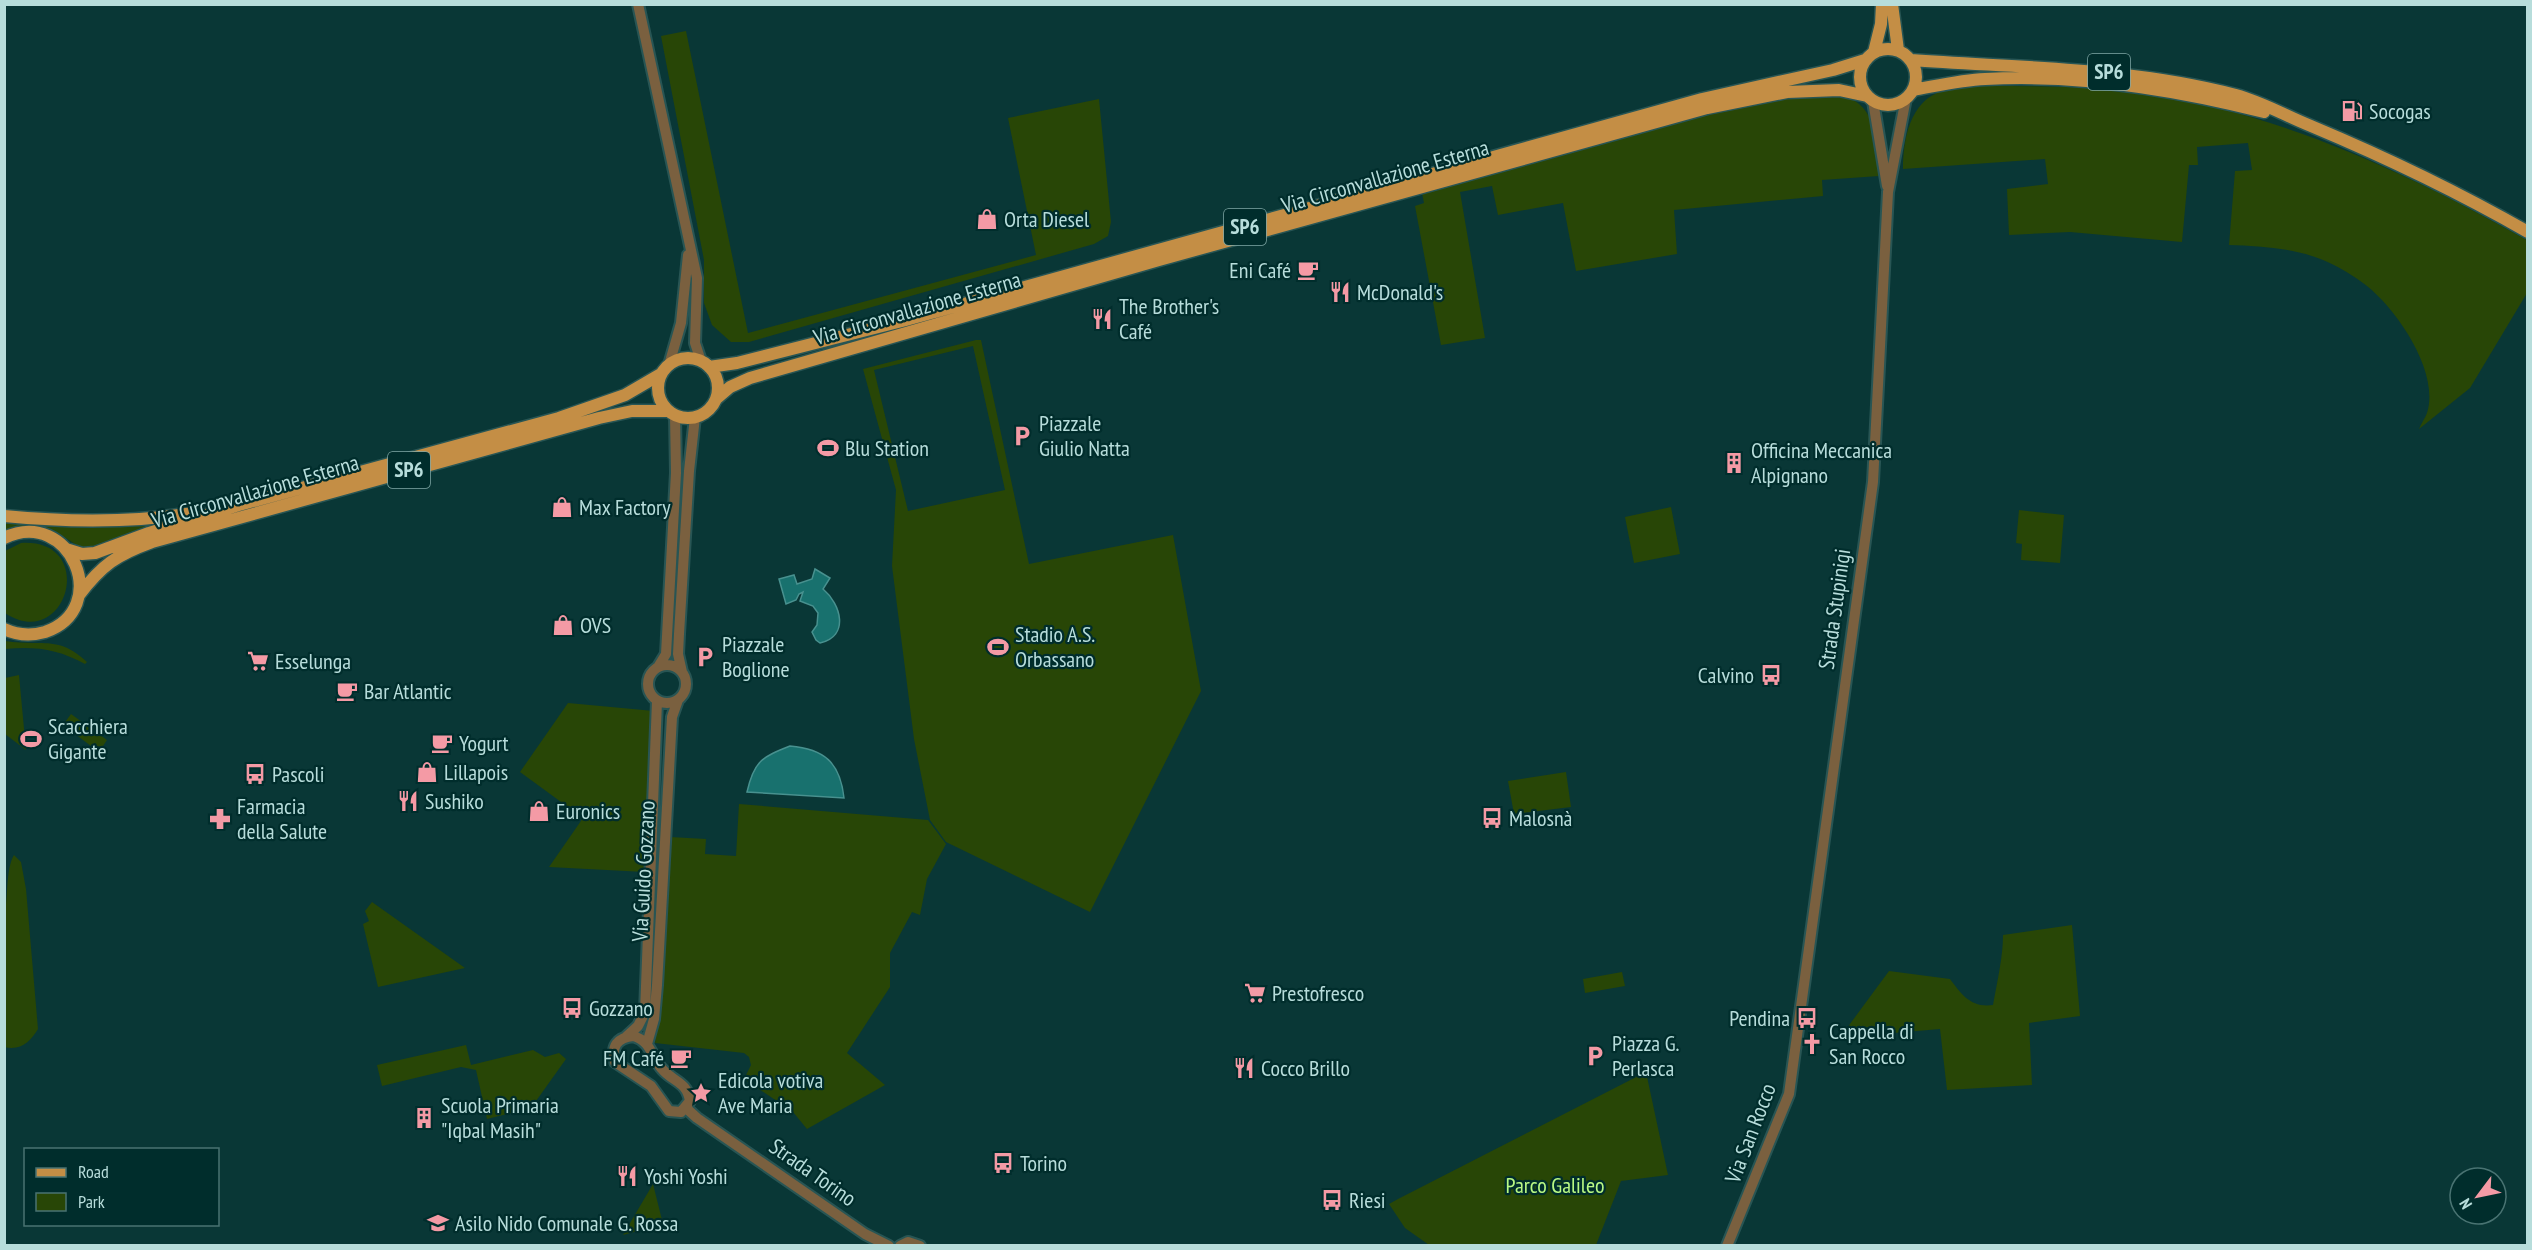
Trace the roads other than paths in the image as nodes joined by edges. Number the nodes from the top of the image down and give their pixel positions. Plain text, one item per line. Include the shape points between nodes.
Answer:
1 (638, 4) edge
2 (1882, 4) edge
3 (1892, 4) edge
4 (1898, 50) junction
5 (1869, 56) junction
6 (1911, 60) junction
7 (1910, 94) junction
8 (1870, 98) junction
9 (2301, 122) junction
10 (1888, 192) junction
11 (2528, 232) edge
12 (689, 249) junction
13 (705, 364) junction
14 (665, 369) junction
15 (716, 399) junction
16 (672, 413) junction
17 (695, 417) junction
18 (239, 505) junction
19 (4, 516) edge
20 (5, 538) edge
21 (66, 549) junction
22 (79, 595) junction
23 (6, 631) edge
24 (658, 667) junction
25 (682, 672) junction
26 (678, 700) junction
27 (657, 701) junction
28 (1797, 1031) joint
29 (626, 1037) junction
30 (648, 1044) junction
31 (687, 1108) junction
32 (889, 1245) edge
33 (900, 1245) edge
34 (920, 1245) edge
35 (1727, 1245) edge

1 - 12 street
2 - 5 main road via 1881,24
3 - 4 main road
4 - 5 main road, Via Circonvallazione Esterna / SP6 via 1881,49
4 - 6 main road
5 - 8 main road via 1860,78
5 - 13 main road, Via Circonvallazione Esterna / SP6 via 1833,70 1594,128 906,320 736,363
6 - 7 main road via 1916,75
6 - 9 main road, Via Circonvallazione Esterna / SP6 via 2072,68 2139,76 2236,95
7 - 8 main road, Via Circonvallazione Esterna / SP6 via 1890,105
7 - 9 main road, Via Circonvallazione Esterna / SP6 via 1983,79 2073,79 2141,87
7 - 10 street, Strada Stupinigi
8 - 10 street, Strada Stupinigi
8 - 15 main road, Via Circonvallazione Esterna / SP6 via 1839,90 1787,92 1707,108 908,331 750,378
9 - 11 main road, Via Circonvallazione Esterna / SP6 via 2434,181
10 - 28 street, Strada Stupinigi via 1873,482
12 - 13 street via 697,278 695,343
12 - 14 street via 681,323
13 - 14 main road, Via Circonvallazione Esterna / SP6 via 684,358
13 - 15 main road via 717,383
14 - 16 main road via 658,381 660,398
14 - 18 main road, Via Circonvallazione Esterna / SP6 via 625,395 559,418
15 - 17 main road, Via Circonvallazione Esterna / SP6
16 - 17 main road, Via Circonvallazione Esterna / SP6
16 - 22 main road, Via Circonvallazione Esterna / SP6 via 632,411 599,418 152,542 110,560
16 - 24 street via 676,473 666,654
17 - 25 street via 679,634
18 - 19 main road, SP6 via 120,520
18 - 21 main road, Via Circonvallazione Esterna / SP6 via 95,553
20 - 21 main road, SP6 via 40,533
21 - 22 main road via 77,567
22 - 23 main road, SP6 via 68,616 52,630 26,635
24 - 25 street via 671,665
24 - 27 street via 647,681 649,693
25 - 26 street via 686,688
26 - 27 street via 668,704
26 - 30 street, Via Guido Gozzano via 672,717 656,996
27 - 29 street, Via Guido Gozzano via 645,1012
28 - 35 street, Via San Rocco via 1789,1094
29 - 30 street via 639,1037
29 - 31 street, Via Guido Gozzano via 612,1050 615,1062 651,1086 669,1111
30 - 31 street via 662,1070 687,1089
31 - 32 street, Strada Torino via 865,1234
33 - 34 street

